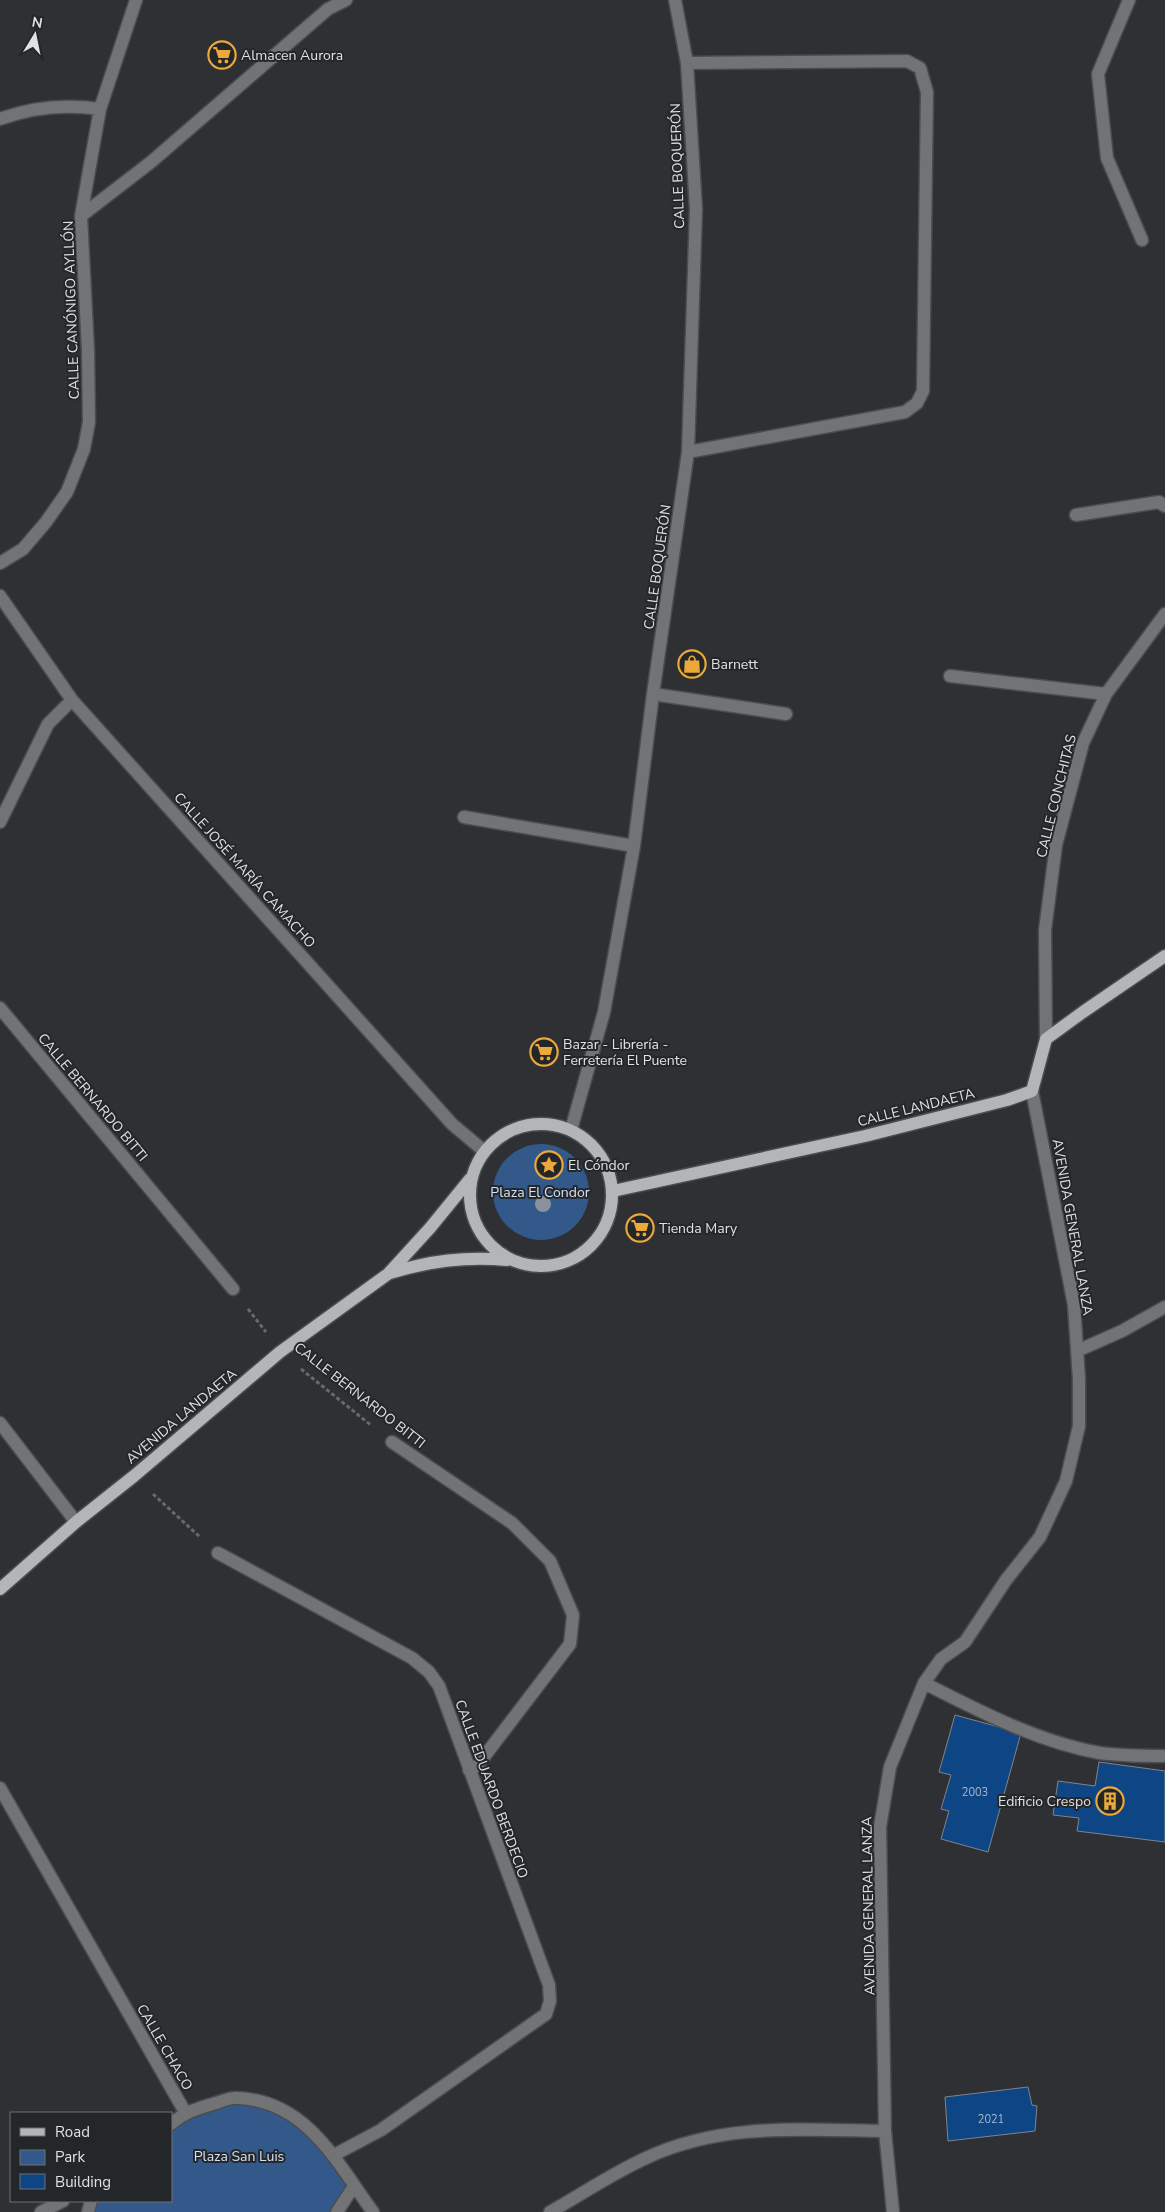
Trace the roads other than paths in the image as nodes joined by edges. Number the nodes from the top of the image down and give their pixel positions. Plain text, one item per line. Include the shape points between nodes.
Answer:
1 (136, 0) edge
2 (346, 0) edge
3 (675, 0) edge
4 (1129, 0) edge
5 (687, 63) junction
6 (100, 109) junction
7 (0, 119) edge
8 (81, 216) junction
9 (1142, 240) dead end
10 (688, 452) junction
11 (1165, 506) edge
12 (1076, 515) dead end
13 (0, 563) edge
14 (0, 596) edge
15 (1165, 614) edge
16 (950, 676) dead end
17 (653, 694) junction
18 (1106, 694) junction
19 (72, 700) junction
20 (786, 714) dead end
21 (464, 817) dead end
22 (0, 822) edge
23 (634, 846) junction
24 (1165, 956) edge
25 (0, 1008) edge
26 (1046, 1039) junction
27 (1032, 1091) junction
28 (571, 1130) junction
29 (484, 1151) junction
30 (470, 1179) junction
31 (613, 1191) junction
32 (507, 1260) junction
33 (388, 1274) junction
34 (233, 1289) road end
35 (1165, 1307) edge
36 (1076, 1351) junction
37 (0, 1423) edge
38 (392, 1442) road end
39 (76, 1522) junction
40 (218, 1553) road end
41 (0, 1590) edge
42 (924, 1682) junction
43 (1165, 1756) edge
44 (469, 1770) junction
45 (0, 1788) edge
46 (185, 2112) junction
47 (172, 2123) edge
48 (885, 2131) junction
49 (334, 2155) junction
50 (354, 2186) junction
51 (61, 2202) edge
52 (41, 2212) edge
53 (337, 2212) edge
54 (373, 2212) edge
55 (550, 2212) edge
56 (893, 2212) edge

1 - 6 street
2 - 8 street, CALLE CANÓNIGO AYLLÓN via 328,9 151,162
3 - 5 street, CALLE BOQUERÓN
4 - 9 street via 1098,74 1107,158
5 - 10 street, CALLE BOQUERÓN via 696,209
5 - 10 street via 907,61 920,68 927,92 922,391 918,403 906,412
6 - 7 street via 74,105 22,111
6 - 8 street
8 - 13 street, CALLE CANÓNIGO AYLLÓN via 89,422 84,450 67,492 46,522 23,549
10 - 17 street, CALLE BOQUERÓN
11 - 12 street via 1159,502
14 - 19 street, CALLE JOSÉ MARÍA CAMACHO
15 - 18 street, CALLE CONCHITAS
16 - 18 street
17 - 20 street
17 - 23 street, CALLE BOQUERÓN
18 - 26 street, CALLE CONCHITAS via 1083,743 1056,845 1045,930
19 - 22 street via 48,724
19 - 29 street, CALLE JOSÉ MARÍA CAMACHO via 452,1124
21 - 23 street
23 - 28 street, CALLE BOQUERÓN via 604,1012
24 - 26 main road
25 - 34 street, CALLE BERNARDO BITTI
26 - 27 main road
27 - 31 main road, CALLE LANDAETA via 865,1136
27 - 36 street, AVENIDA GENERAL LANZA via 1074,1305
28 - 29 main road via 548,1124 524,1125 502,1134
28 - 31 main road via 592,1145 607,1166
29 - 30 main road
30 - 32 main road via 469,1210 483,1240
30 - 33 main road, AVENIDA LANDAETA
31 - 32 main road via 608,1221 592,1246 567,1262 537,1268
32 - 33 main road, AVENIDA LANDAETA via 478,1257 447,1260
33 - 39 main road, AVENIDA LANDAETA via 280,1352
35 - 36 street
36 - 42 street, AVENIDA GENERAL LANZA via 1079,1426 1066,1481 1040,1537 1006,1580 965,1642 941,1659
37 - 39 street
38 - 44 street, CALLE BERNARDO BITTI via 512,1523 550,1561 573,1615 570,1644 477,1766
39 - 41 main road, AVENIDA LANDAETA
40 - 44 street, CALLE EDUARDO BERDECIO via 412,1658 429,1672 439,1686
42 - 43 street via 987,1715 1073,1746 1128,1756
42 - 48 street, AVENIDA GENERAL LANZA via 890,1767 880,1827
44 - 49 street, CALLE EDUARDO BERDECIO via 549,1985 550,2001 546,2014 381,2130
45 - 46 street, CALLE CHACO
46 - 47 street
46 - 49 street, CALLE CHACO via 237,2097 276,2106 308,2126
48 - 55 street via 758,2129 722,2134 646,2158
48 - 56 street, AVENIDA GENERAL LANZA
49 - 50 street, CALLE CHACO
50 - 53 street
50 - 54 street, CALLE CHACO
51 - 52 street

